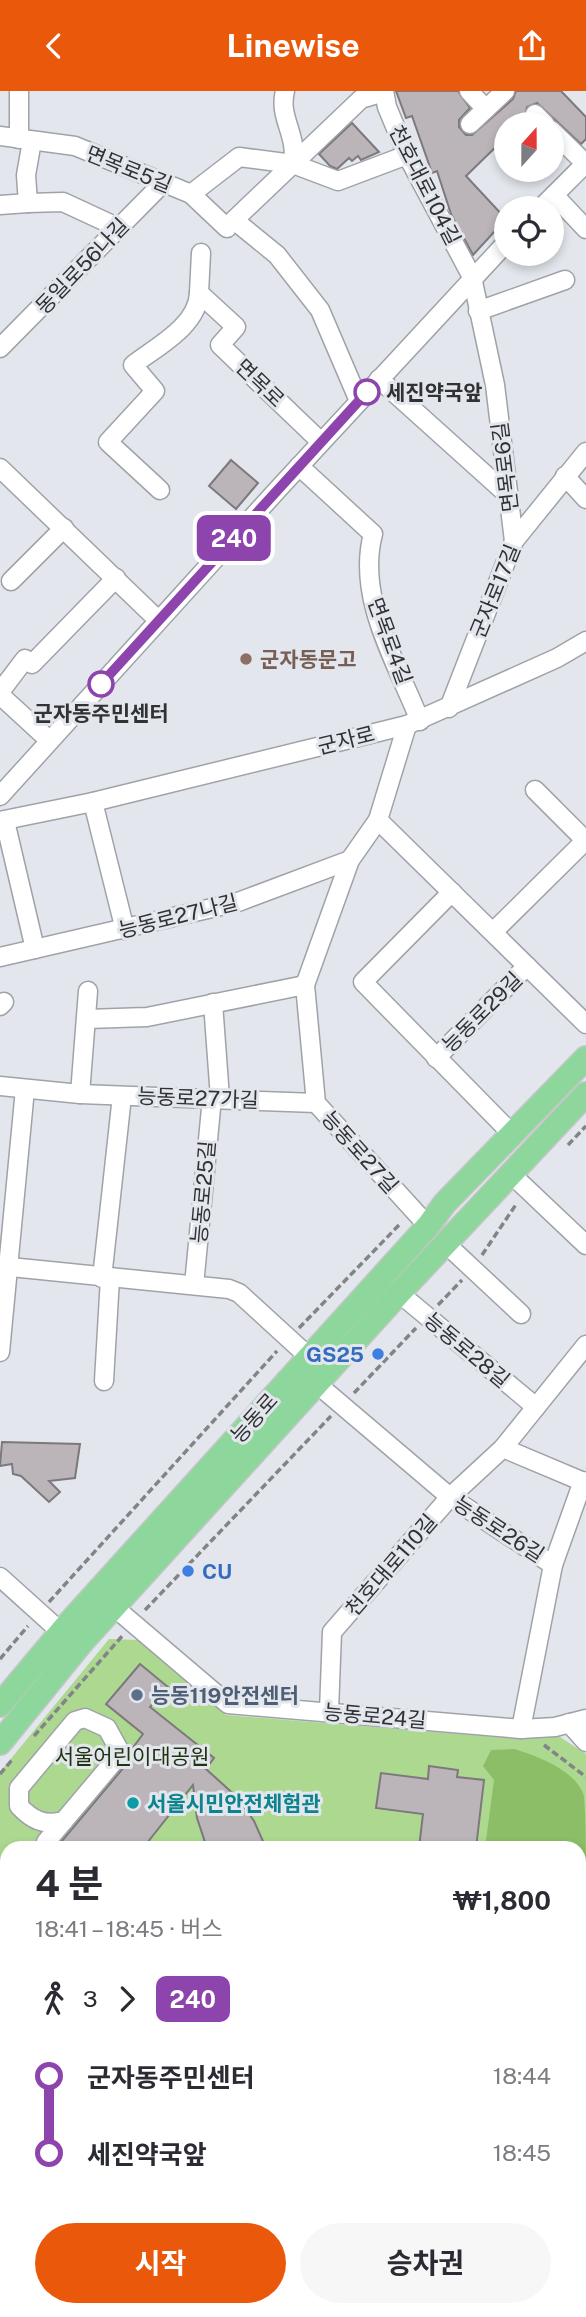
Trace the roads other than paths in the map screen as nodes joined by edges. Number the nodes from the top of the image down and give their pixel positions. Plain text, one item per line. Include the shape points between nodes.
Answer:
1 (19, 91) edge
2 (285, 91) edge
3 (469, 91) edge
4 (505, 91) edge
5 (384, 92) edge
6 (486, 109) junction
7 (470, 124) dead end
8 (0, 136) edge
9 (26, 139) junction
10 (564, 142) edge
11 (407, 155) junction
12 (586, 163) edge
13 (293, 164) junction
14 (163, 183) junction
15 (191, 194) junction
16 (554, 195) joint
17 (28, 203) junction
18 (0, 205) edge
19 (230, 224) junction
20 (120, 228) junction
21 (586, 229) edge
22 (201, 253) dead end
23 (494, 255) edge
24 (472, 277) junction
25 (565, 280) dead end
26 (199, 293) junction
27 (478, 311) junction
28 (0, 348) edge
29 (379, 379) junction
30 (359, 401) junction
31 (321, 442) junction
32 (586, 452) edge
33 (299, 466) junction
34 (565, 476) junction
35 (4, 479) edge
36 (160, 490) dead end
37 (508, 495) junction
38 (586, 499) edge
39 (64, 528) junction
40 (514, 541) junction
41 (116, 578) junction
42 (11, 581) dead end
43 (158, 620) junction
44 (586, 641) edge
45 (0, 694) edge
46 (449, 708) junction
47 (414, 723) junction
48 (49, 740) junction
49 (535, 790) dead end
50 (0, 796) edge
51 (93, 802) junction
52 (378, 820) junction
53 (2, 821) edge
54 (586, 841) edge
55 (350, 860) junction
56 (452, 892) junction
57 (125, 930) junction
58 (493, 932) junction
59 (35, 949) junction
60 (0, 957) edge
61 (527, 966) junction
62 (305, 985) junction
63 (88, 991) dead end
64 (213, 1003) junction
65 (87, 1019) junction
66 (586, 1024) edge
67 (436, 1058) junction
68 (586, 1058) edge
69 (0, 1086) edge
70 (25, 1089) junction
71 (80, 1094) junction
72 (586, 1094) edge
73 (122, 1096) junction
74 (216, 1098) junction
75 (316, 1103) junction
76 (512, 1134) junction
77 (8, 1176) edge
78 (519, 1181) junction
79 (428, 1226) junction
80 (445, 1243) junction
81 (586, 1245) edge
82 (4, 1266) edge
83 (106, 1278) junction
84 (194, 1285) junction
85 (399, 1293) junction
86 (521, 1314) dead end
87 (586, 1345) edge
88 (0, 1352) edge
89 (309, 1357) junction
90 (104, 1381) dead end
91 (317, 1384) junction
92 (536, 1407) junction
93 (503, 1448) junction
94 (585, 1482) edge
95 (450, 1497) junction
96 (553, 1565) junction
97 (0, 1577) edge
98 (96, 1592) junction
99 (114, 1607) junction
100 (61, 1632) junction
101 (0, 1705) edge
102 (329, 1711) junction
103 (577, 1721) edge
104 (528, 1729) junction
105 (586, 1742) edge
106 (9, 1748) edge
107 (64, 1821) junction
108 (47, 1841) edge

1 - 9 street
2 - 13 street via 283,106 296,146
3 - 6 street
4 - 6 street
5 - 11 street, 천호대로104길
5 - 13 street via 361,99
6 - 7 street
8 - 9 street, 면목로5길
9 - 14 street, 면목로5길 via 75,146
9 - 17 street
10 - 12 street
11 - 13 street via 338,181
11 - 24 street, 천호대로104길
12 - 16 street
13 - 15 street via 239,157
13 - 19 street
14 - 15 street, 면목로5길
14 - 20 street, 동일로56나길
15 - 19 street, 면목로5길
16 - 21 street
17 - 18 street
17 - 20 street via 64,202
19 - 30 street, 면목로5길 via 277,255 320,310
20 - 28 street, 동일로56나길
22 - 26 street
23 - 24 street
24 - 27 street, 면목로6길
24 - 29 street
25 - 27 street
26 - 31 street, 면목로 via 236,327 220,345
26 - 36 street via 185,325 132,365 155,391 108,442
27 - 37 street, 면목로6길 via 495,385
29 - 30 street
29 - 37 street
30 - 31 street
31 - 33 street
32 - 34 street, 군자로17길
33 - 43 street
33 - 47 street, 면목로4길 via 373,534 367,570 373,604
34 - 38 street
34 - 40 street, 군자로17길
35 - 39 street
37 - 40 street, 면목로6길
39 - 41 street
39 - 42 street
40 - 46 street, 군자로17길
41 - 43 street
41 - 45 street via 32,664 25,659
43 - 48 street
44 - 46 street, 군자로
45 - 48 street
46 - 47 street, 군자로
47 - 51 street, 군자로
47 - 52 street, 능동로27길
48 - 50 street
49 - 54 street
51 - 53 street, 군자로
51 - 57 street
52 - 55 street, 능동로27길
52 - 56 street, 능동로29길
53 - 59 street, 군자로
54 - 58 street
55 - 57 street, 능동로27나길 via 238,902
55 - 62 street, 능동로27길
56 - 58 street, 능동로29길
56 - 67 street via 363,982
57 - 59 street, 능동로27나길
58 - 61 street, 능동로29길
59 - 60 street, 능동로27나길
61 - 66 street, 능동로29길
61 - 67 street, 능동로29길
62 - 64 street
62 - 75 street, 능동로27길
63 - 65 street
64 - 65 street via 148,1017
64 - 74 street
65 - 71 street
67 - 76 street
68 - 76 main road, 능동로
69 - 70 street, 능동로27가길
70 - 71 street, 능동로27가길
70 - 77 street
71 - 73 street, 능동로27가길
72 - 78 main road, 능동로
73 - 74 street, 능동로27가길
73 - 83 street
74 - 75 street, 능동로27가길
74 - 84 street, 능동로25길
75 - 79 street, 능동로27길
76 - 79 main road, 능동로 via 444,1203
77 - 82 street
78 - 80 main road, 능동로
78 - 81 street
79 - 89 main road, 능동로
80 - 85 main road, 능동로
80 - 86 street
82 - 83 street
82 - 88 street
83 - 84 street
83 - 90 street
84 - 89 street via 239,1293
85 - 91 main road, 능동로
85 - 92 street, 능동로28길
87 - 92 street, 천호대로110길
89 - 98 main road, 능동로
91 - 95 street, 능동로26길
91 - 99 main road, 능동로
92 - 93 street, 천호대로110길
93 - 94 street
93 - 95 street, 천호대로110길
94 - 96 street
95 - 96 street, 능동로26길
95 - 102 street, 천호대로110길 via 332,1632
96 - 104 street, 능동로26길
97 - 100 street
98 - 99 main road, 능동로24길
98 - 100 main road, 능동로
99 - 102 street, 능동로24길 via 228,1704
99 - 106 main road, 능동로
100 - 101 main road, 능동로
102 - 104 street, 능동로24길
103 - 104 street, 능동로24길
103 - 105 street, 능동로24길
107 - 107 street via 116,1759 114,1737 95,1720 85,1718 68,1725 19,1788 19,1806 36,1820
107 - 108 street

